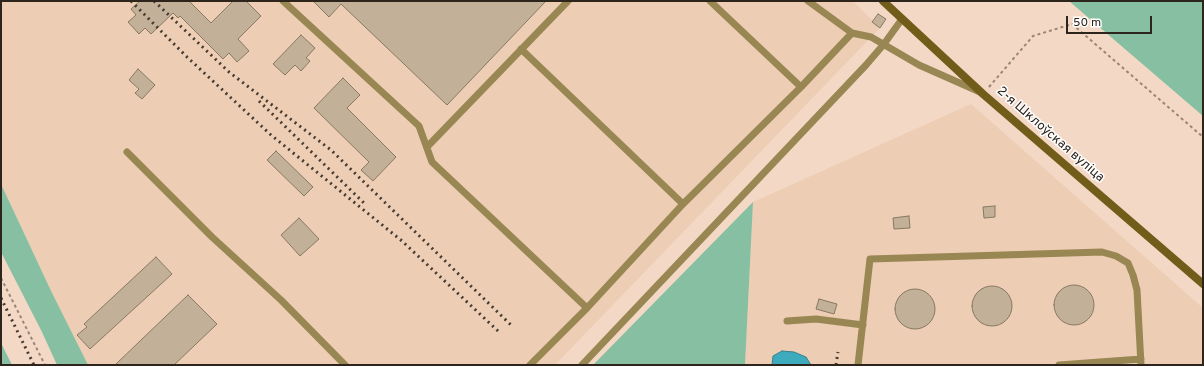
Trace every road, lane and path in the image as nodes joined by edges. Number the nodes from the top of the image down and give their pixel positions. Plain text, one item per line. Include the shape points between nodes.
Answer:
1 (283, 1) edge
2 (568, 1) edge
3 (710, 1) edge
4 (808, 1) edge
5 (883, 1) edge
6 (902, 19) junction
7 (852, 33) junction
8 (884, 44) junction
9 (521, 49) junction
10 (801, 87) junction
11 (983, 94) junction
12 (1203, 136) edge
13 (427, 147) junction
14 (126, 152) dead end
15 (683, 204) junction
16 (1, 278) edge
17 (1203, 284) edge
18 (586, 308) junction
19 (787, 321) dead end
20 (863, 324) junction
21 (1141, 362) edge
22 (45, 365) edge
23 (345, 365) edge
24 (530, 365) edge
25 (582, 365) edge
26 (858, 365) edge
27 (1059, 365) edge

1 - 13 lane via 420,126
2 - 9 lane
3 - 10 lane
4 - 7 lane
5 - 6 street, 2-я Шклоўская вуліца
6 - 8 lane
6 - 11 street, 2-я Шклоўская вуліца
7 - 8 lane
7 - 10 lane
8 - 11 lane via 919,65
8 - 25 lane
9 - 13 lane
9 - 15 lane
10 - 15 lane
11 - 12 path via 1033,36 1072,24
11 - 17 street, 2-я Шклоўская вуліца
13 - 18 lane via 432,162
14 - 23 lane
15 - 18 lane
16 - 22 path
18 - 24 lane
19 - 20 lane via 816,318
20 - 21 lane via 870,259 1102,252 1128,263 1134,275
20 - 26 lane
21 - 27 lane

